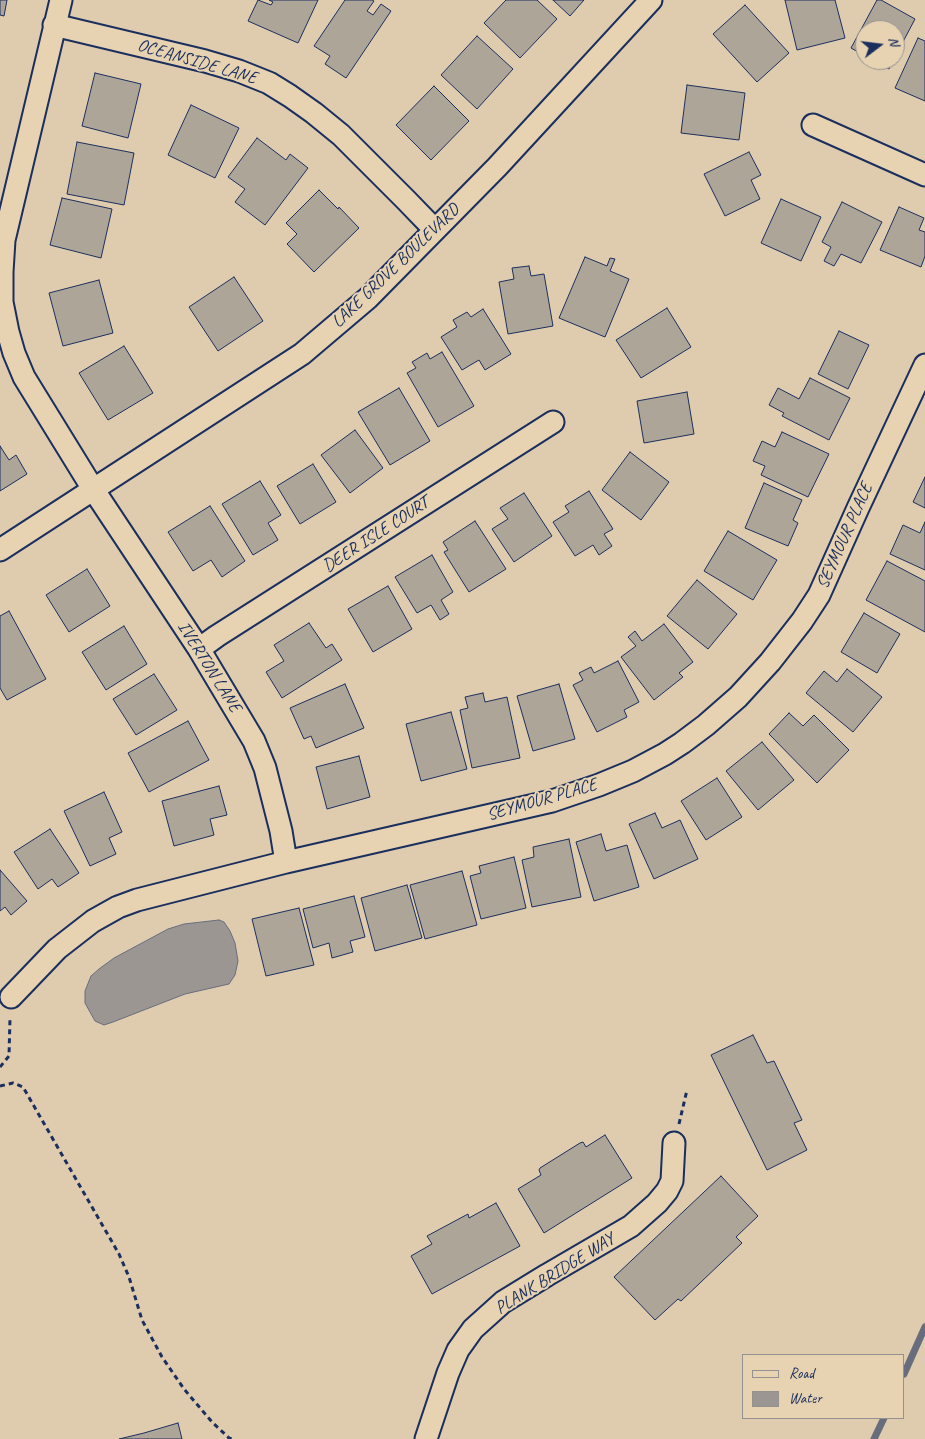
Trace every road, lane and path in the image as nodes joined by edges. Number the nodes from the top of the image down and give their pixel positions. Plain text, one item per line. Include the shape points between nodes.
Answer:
1 (61, 0) edge
2 (652, 0) edge
3 (54, 25) junction
4 (813, 126) dead end
5 (925, 175) edge
6 (435, 230) junction
7 (925, 365) edge
8 (553, 422) dead end
9 (93, 489) junction
10 (0, 550) edge
11 (199, 649) junction
12 (286, 862) junction
13 (11, 997) dead end
14 (9, 1045) dead end
15 (0, 1067) edge
16 (0, 1086) edge
17 (687, 1090) dead end
18 (674, 1144) joint
19 (232, 1439) edge
20 (426, 1439) edge

1 - 3 street, IVERTON LANE
2 - 6 street, LAKE GROVE BOULEVARD
3 - 6 street, OCEANSIDE LANE via 205,60 269,84 341,135
3 - 9 street, IVERTON LANE via 4,240 2,302 14,353 24,377
4 - 5 street
6 - 9 street, LAKE GROVE BOULEVARD via 368,298 302,354
7 - 12 street, SEYMOUR PLACE via 819,595 770,662 706,725 665,754 633,771 552,801
8 - 11 street, DEER ISLE COURT
9 - 10 street, LAKE GROVE BOULEVARD
9 - 11 street, IVERTON LANE
11 - 12 street, IVERTON LANE via 254,741 265,768
12 - 13 street, SEYMOUR PLACE via 118,907 57,949
14 - 15 path via 9,1056
16 - 19 path via 13,1084 23,1087 119,1254 142,1320 162,1356 184,1389 212,1422
17 - 18 path
18 - 20 street, PLANK BRIDGE WAY via 672,1181 657,1203 632,1226 503,1302 473,1329 458,1350 448,1373

